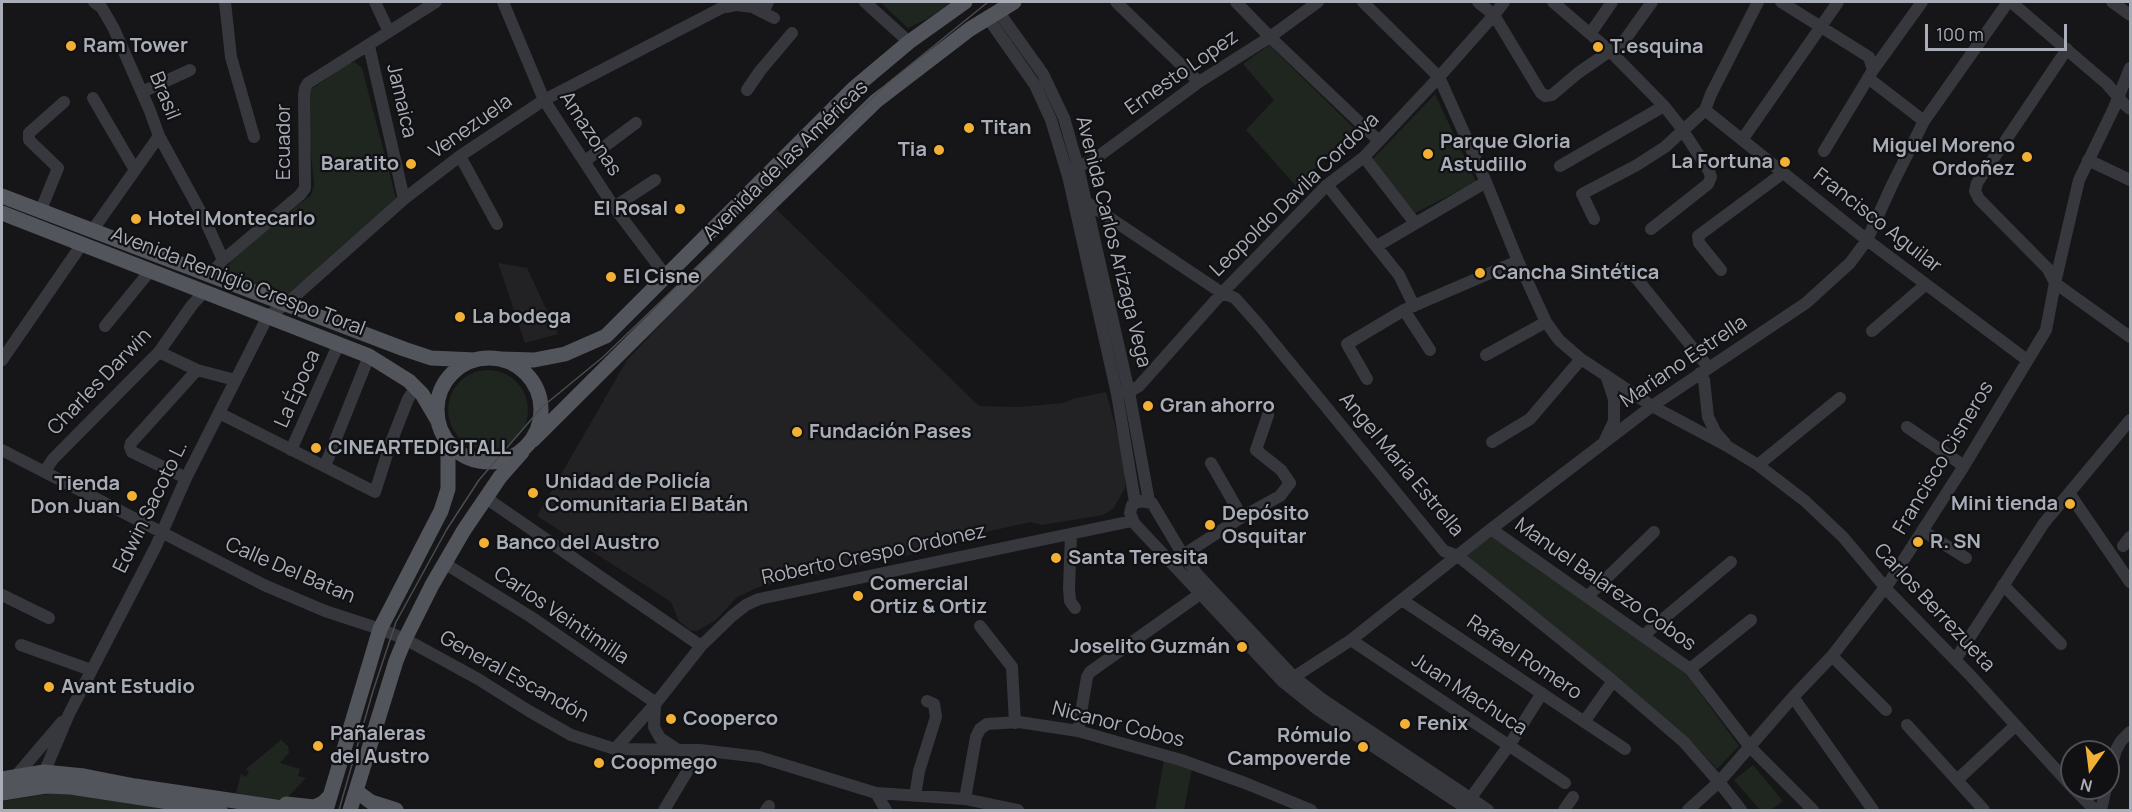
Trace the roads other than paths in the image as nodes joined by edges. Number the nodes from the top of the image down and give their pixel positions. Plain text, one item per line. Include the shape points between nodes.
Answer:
1 (225, 2) edge
2 (375, 2) edge
3 (436, 2) edge
4 (503, 2) edge
5 (866, 2) edge
6 (965, 2) edge
7 (1014, 2) edge
8 (1116, 2) edge
9 (1236, 2) edge
10 (1318, 2) edge
11 (1363, 2) edge
12 (1479, 2) edge
13 (1504, 2) edge
14 (1553, 2) edge
15 (1612, 2) edge
16 (1652, 2) edge
17 (1758, 2) edge
18 (1781, 2) edge
19 (1838, 2) edge
20 (1922, 2) edge
21 (2009, 2) edge
22 (2112, 2) edge
23 (102, 4) edge
24 (725, 4) edge
25 (761, 4) edge
26 (993, 15) junction
27 (1494, 15) junction
28 (2130, 15) edge
29 (1822, 26) junction
30 (389, 32) junction
31 (792, 33) dead end
32 (1590, 34) junction
33 (1270, 37) junction
34 (909, 42) junction
35 (369, 46) junction
36 (2067, 49) junction
37 (1612, 53) junction
38 (2130, 68) edge
39 (190, 70) dead end
40 (1871, 74) junction
41 (1439, 77) junction
42 (1199, 82) junction
43 (747, 90) dead end
44 (142, 92) junction
45 (2118, 97) junction
46 (93, 98) dead end
47 (544, 100) junction
48 (64, 102) dead end
49 (1664, 106) junction
50 (2130, 109) edge
51 (1705, 110) junction
52 (1924, 121) junction
53 (636, 123) dead end
54 (1683, 130) junction
55 (159, 136) junction
56 (254, 137) dead end
57 (1742, 140) junction
58 (1379, 141) junction
59 (1824, 151) dead end
60 (460, 156) junction
61 (1364, 157) junction
62 (2088, 160) junction
63 (585, 161) junction
64 (1560, 166) dead end
65 (1072, 169) junction
66 (135, 170) junction
67 (1783, 173) junction
68 (656, 180) dead end
69 (2130, 180) edge
70 (1486, 182) junction
71 (1327, 185) junction
72 (2, 196) edge
73 (404, 199) junction
74 (1086, 202) junction
75 (614, 207) junction
76 (40, 212) junction
77 (2, 213) edge
78 (1111, 219) junction
79 (1594, 219) dead end
80 (1415, 223) junction
81 (496, 224) dead end
82 (1651, 229) dead end
83 (92, 231) junction
84 (1087, 234) junction
85 (1867, 240) junction
86 (82, 244) junction
87 (1377, 246) junction
88 (223, 260) junction
89 (1518, 261) junction
90 (1622, 268) dead end
91 (1721, 270) dead end
92 (150, 271) junction
93 (666, 276) junction
94 (58, 279) junction
95 (2055, 283) junction
96 (207, 284) junction
97 (1925, 285) junction
98 (1222, 293) junction
99 (286, 304) junction
100 (1409, 308) junction
101 (25, 314) dead end
102 (268, 316) junction
103 (1546, 322) junction
104 (105, 326) dead end
105 (1872, 331) dead end
106 (2130, 337) edge
107 (339, 343) junction
108 (1430, 350) dead end
109 (159, 352) junction
110 (1486, 355) dead end
111 (369, 356) junction
112 (501, 359) junction
113 (1581, 359) junction
114 (2, 360) edge
115 (475, 360) junction
116 (2027, 360) junction
117 (197, 370) junction
118 (1705, 370) junction
119 (1606, 375) junction
120 (1367, 379) dead end
121 (235, 380) junction
122 (416, 387) junction
123 (1123, 393) junction
124 (1840, 398) dead end
125 (1652, 406) junction
126 (219, 413) junction
127 (1268, 415) dead end
128 (2130, 420) edge
129 (438, 421) junction
130 (1907, 427) dead end
131 (444, 436) junction
132 (533, 440) junction
133 (1492, 442) dead end
134 (1604, 442) junction
135 (1727, 446) junction
136 (2, 450) edge
137 (291, 450) junction
138 (522, 452) junction
139 (1210, 463) dead end
140 (1758, 465) junction
141 (325, 466) junction
142 (1964, 466) junction
143 (45, 471) junction
144 (186, 478) junction
145 (2069, 493) junction
146 (486, 498) junction
147 (1149, 501) junction
148 (1135, 502) junction
149 (1242, 516) junction
150 (1136, 525) junction
151 (1491, 529) junction
152 (1923, 531) junction
153 (1654, 532) dead end
154 (162, 533) junction
155 (1071, 534) junction
156 (1183, 555) junction
157 (1458, 556) junction
158 (1966, 558) dead end
159 (1731, 562) dead end
160 (444, 563) junction
161 (2130, 582) edge
162 (2003, 585) junction
163 (1886, 587) junction
164 (1200, 594) junction
165 (2, 595) edge
166 (1588, 596) junction
167 (1402, 600) junction
168 (1075, 608) dead end
169 (49, 618) dead end
170 (1752, 620) dead end
171 (980, 626) dead end
172 (380, 628) junction
173 (1644, 635) junction
174 (405, 639) junction
175 (1351, 640) junction
176 (2061, 644) dead end
177 (21, 645) dead end
178 (701, 646) junction
179 (1832, 656) junction
180 (1955, 660) junction
181 (1690, 669) junction
182 (91, 670) junction
183 (1294, 677) junction
184 (1613, 681) junction
185 (1542, 693) junction
186 (1793, 697) junction
187 (927, 701) dead end
188 (656, 703) junction
189 (1886, 710) dead end
190 (69, 714) junction
191 (1584, 722) junction
192 (1015, 723) junction
193 (1907, 725) dead end
194 (2015, 726) junction
195 (1078, 731) junction
196 (1510, 744) junction
197 (1750, 747) junction
198 (615, 749) junction
199 (1624, 749) dead end
200 (678, 750) junction
201 (700, 750) junction
202 (2060, 775) edge
203 (9, 777) edge
204 (41, 780) junction
205 (1957, 780) junction
206 (1719, 782) junction
207 (1565, 783) dead end
208 (135, 786) junction
209 (356, 791) junction
210 (2, 793) edge
211 (876, 793) junction
212 (915, 796) junction
213 (1573, 797) dead end
214 (965, 799) junction
215 (328, 803) edge
216 (1465, 806) edge
217 (208, 809) edge
218 (220, 810) edge
219 (295, 810) edge
220 (350, 810) edge
221 (396, 810) edge
222 (664, 810) edge
223 (886, 810) edge
224 (1018, 810) edge
225 (1311, 810) edge
226 (1488, 810) edge
227 (1564, 810) edge
228 (1688, 810) edge
229 (1742, 810) edge
230 (1813, 810) edge
231 (1873, 810) edge
232 (1984, 810) edge

1 - 56 street via 231,57
2 - 30 street
3 - 30 street, Ecuador
4 - 47 street, Amazonas
5 - 34 street
6 - 34 main road, Avenida de las Américas
7 - 26 main road, Avenida de las Américas
8 - 42 street
9 - 33 street
10 - 33 street, Ernesto Lopez
11 - 41 street, Carlos Berrezueta
12 - 27 street
13 - 27 street, Leopoldo Davila Cordova
14 - 32 street
15 - 32 street
16 - 37 street
17 - 51 street
18 - 29 street
19 - 29 street
20 - 40 street
21 - 36 street
21 - 52 street, Mariano Estrella
22 - 28 street
23 - 44 street, Brasil
24 - 25 street, Venezuela
24 - 47 street, Venezuela
26 - 65 street, Avenida Carlos Arízaga Vega via 1035,85
26 - 132 main road, Avenida de las Américas via 876,101
27 - 37 street via 1545,96
27 - 41 street, Leopoldo Davila Cordova
29 - 40 street via 1869,57
29 - 57 street
30 - 35 street, Ecuador
31 - 43 street
32 - 37 street
33 - 42 street, Ernesto Lopez
33 - 58 street
34 - 93 main road, Avenida de las Américas via 853,88
35 - 73 street, Jamaica
35 - 88 street, Ecuador via 308,83 304,95 305,188
36 - 45 street
36 - 95 street via 1975,191 2048,269
37 - 49 street
38 - 45 street, Francisco Cisneros
39 - 44 street
40 - 52 street
40 - 59 street
41 - 58 street, Leopoldo Davila Cordova
41 - 70 street, Carlos Berrezueta
42 - 65 street, Ernesto Lopez via 1092,161
44 - 55 street, Brasil
45 - 50 street
45 - 62 street, Francisco Cisneros
46 - 66 street
47 - 60 street, Venezuela
47 - 63 street, Amazonas
48 - 76 street via 29,132 29,140 58,168
49 - 54 street
49 - 64 street
51 - 54 street
51 - 57 street, Francisco Aguilar
52 - 85 street, Mariano Estrella
53 - 63 street
54 - 79 street via 1637,165 1582,194
54 - 82 street via 1711,177 1708,184
55 - 66 street, Brasil
55 - 88 street
57 - 67 street, Francisco Aguilar
58 - 61 street, Leopoldo Davila Cordova
60 - 73 street, Venezuela
60 - 81 street
61 - 71 street, Leopoldo Davila Cordova
61 - 80 street
62 - 69 street
62 - 95 street, Francisco Cisneros via 2079,180
63 - 75 street, Amazonas
65 - 74 street, Avenida Carlos Arízaga Vega
65 - 84 street, Avenida Carlos Arízaga Vega
66 - 83 street, Brasil
67 - 85 street, Francisco Aguilar
67 - 91 street via 1698,236
68 - 75 street
70 - 80 street
70 - 89 street, Carlos Berrezueta
71 - 87 street
71 - 98 street, Leopoldo Davila Cordova
72 - 76 main road, Avenida Remigio Crespo Toral
73 - 99 street, Venezuela
74 - 78 street, Angel Maria Estrella
74 - 84 street, Avenida Carlos Arízaga Vega
75 - 93 street, Amazonas
76 - 83 main road, Avenida Remigio Crespo Toral
77 - 86 main road, Avenida Remigio Crespo Toral
78 - 84 street
78 - 98 street, Angel Maria Estrella
80 - 87 street
83 - 96 main road, Avenida Remigio Crespo Toral
84 - 123 street, Avenida Carlos Arízaga Vega
85 - 97 street, Francisco Aguilar
85 - 118 street, Mariano Estrella via 1850,262 1806,303
86 - 92 main road, Avenida Remigio Crespo Toral
86 - 94 street
87 - 100 street via 1399,275
88 - 96 street, Ecuador
89 - 100 street
89 - 103 street, Carlos Berrezueta
90 - 118 street via 1636,279
92 - 96 main road, Avenida Remigio Crespo Toral
92 - 104 street
93 - 112 main road, Avenida de las Américas via 606,336 565,354 534,360
94 - 101 street via 48,281
94 - 114 street
95 - 106 street
95 - 116 street, Francisco Cisneros via 2046,330
96 - 99 main road, Avenida Remigio Crespo Toral
96 - 102 main road, Avenida Remigio Crespo Toral
96 - 109 street, Charles Darwin
97 - 105 street
97 - 116 street, Francisco Aguilar
98 - 123 street, Leopoldo Davila Cordova via 1139,386
98 - 157 street, Angel Maria Estrella via 1235,298 1259,325 1441,548
99 - 102 street, Venezuela
99 - 115 main road, Avenida Remigio Crespo Toral via 431,358
100 - 108 street
100 - 120 street via 1347,344
102 - 107 main road, Avenida Remigio Crespo Toral
102 - 121 street, Edwin Sacoto L.
103 - 110 street
103 - 113 street, Carlos Berrezueta
107 - 111 main road, Avenida Remigio Crespo Toral
107 - 137 street, La Época
109 - 117 street
109 - 143 street, Charles Darwin
111 - 122 main road, Avenida Remigio Crespo Toral
111 - 141 street
112 - 115 main road
112 - 132 main road via 515,364 536,386 542,418
113 - 119 street, Carlos Berrezueta
113 - 133 street via 1530,419
115 - 129 main road via 444,383 436,408
116 - 142 street, Francisco Cisneros
117 - 121 street
117 - 144 street via 130,447 132,452
118 - 125 street, Mariano Estrella
118 - 135 street, Carlos Berrezueta via 1708,417
119 - 125 street, Carlos Berrezueta
119 - 134 street via 1614,399 1614,421
121 - 126 street, Edwin Sacoto L.
122 - 129 main road, Avenida Remigio Crespo Toral
122 - 141 street via 397,427 375,492
123 - 147 street, Avenida Carlos Arízaga Vega
123 - 148 street, Avenida Carlos Arízaga Vega
124 - 140 street
125 - 134 street, Mariano Estrella
125 - 135 street, Carlos Berrezueta
126 - 137 street
126 - 144 street, Edwin Sacoto L.
127 - 149 street via 1256,450 1281,470 1290,483 1280,496
128 - 145 street
129 - 131 main road
130 - 142 street
131 - 138 main road via 460,454 484,463 504,461
131 - 172 main road via 448,489 441,511
132 - 138 main road
134 - 151 street, Mariano Estrella
135 - 140 street, Carlos Berrezueta
136 - 143 street, Calle Del Batan
137 - 141 street
138 - 146 main road
139 - 149 street
140 - 163 street, Carlos Berrezueta via 1843,537
142 - 152 street, Francisco Cisneros
143 - 154 street, Calle Del Batan
144 - 154 street, Edwin Sacoto L.
145 - 161 street
145 - 162 street via 2043,523
146 - 160 main road
146 - 178 street
147 - 148 street
147 - 156 street, Avenida Carlos Arízaga Vega
148 - 150 street, Avenida Carlos Arízaga Vega via 1130,509
149 - 156 street
150 - 155 street, Roberto Crespo Ordonez
150 - 164 street, Avenida Carlos Arízaga Vega
151 - 157 street, Mariano Estrella
151 - 166 street, Manuel Balarezo Cobos
152 - 158 street
152 - 163 street, Francisco Cisneros
153 - 166 street
154 - 172 street, Calle Del Batan via 300,602
154 - 182 street, Edwin Sacoto L.
155 - 168 street via 1069,588
155 - 178 street, Roberto Crespo Ordonez via 759,598 746,604
156 - 183 street, Avenida Carlos Arízaga Vega
157 - 167 street, Mariano Estrella
157 - 184 street, Angel Maria Estrella
159 - 173 street
160 - 174 main road
160 - 188 street, Carlos Veintimilla
162 - 176 street
162 - 180 street
163 - 179 street, Francisco Cisneros
163 - 180 street, Carlos Berrezueta
164 - 195 street via 1090,672
164 - 216 street, Avenida Carlos Arízaga Vega via 1290,688
165 - 169 street
166 - 173 street, Manuel Balarezo Cobos
167 - 175 street, Mariano Estrella
167 - 185 street, Rafael Romero
170 - 181 street
171 - 192 street via 1012,667
172 - 174 street, Calle Del Batan
172 - 215 main road
173 - 181 street, Manuel Balarezo Cobos
174 - 198 street, General Escandón via 571,735
174 - 209 main road
175 - 183 street, Mariano Estrella
175 - 196 street, Juan Machuca
177 - 182 street
178 - 188 street, Roberto Crespo Ordonez
179 - 186 street, Francisco Cisneros
179 - 189 street
180 - 194 street, Carlos Berrezueta
181 - 197 street, Manuel Balarezo Cobos
182 - 190 street, Edwin Sacoto L.
183 - 216 street, Avenida Carlos Arízaga Vega
184 - 191 street
184 - 206 street, Angel Maria Estrella via 1684,742
185 - 191 street, Rafael Romero
185 - 196 street
186 - 197 street, Francisco Cisneros
186 - 231 street
187 - 212 street via 934,704 936,717
188 - 198 street, Roberto Crespo Ordonez
188 - 200 street via 654,727 660,738
190 - 203 street, Edwin Sacoto L.
190 - 204 street, Edwin Sacoto L.
191 - 199 street, Rafael Romero
192 - 195 street, Nicanor Cobos
192 - 214 street, Nicanor Cobos via 987,724 980,729
193 - 205 street
194 - 202 street, Carlos Berrezueta
194 - 205 street
195 - 225 street, Nicanor Cobos via 1181,760
196 - 207 street, Juan Machuca
196 - 216 street
197 - 206 street, Francisco Cisneros
197 - 230 street, Manuel Balarezo Cobos
198 - 200 street, General Escandón
200 - 201 street, General Escandón
201 - 211 street, General Escandón via 759,757
201 - 222 street
203 - 204 main road
204 - 208 main road via 84,776
204 - 210 main road
204 - 217 main road
205 - 232 street
206 - 228 street, Francisco Cisneros
206 - 229 street, Angel Maria Estrella
208 - 215 main road via 176,788 306,807
208 - 219 main road
209 - 220 main road
209 - 221 main road via 371,802
211 - 212 street, General Escandón
211 - 223 street
212 - 214 street, General Escandón
213 - 227 street
214 - 224 street, General Escandón
216 - 226 street, Avenida Carlos Arízaga Vega
217 - 218 main road

